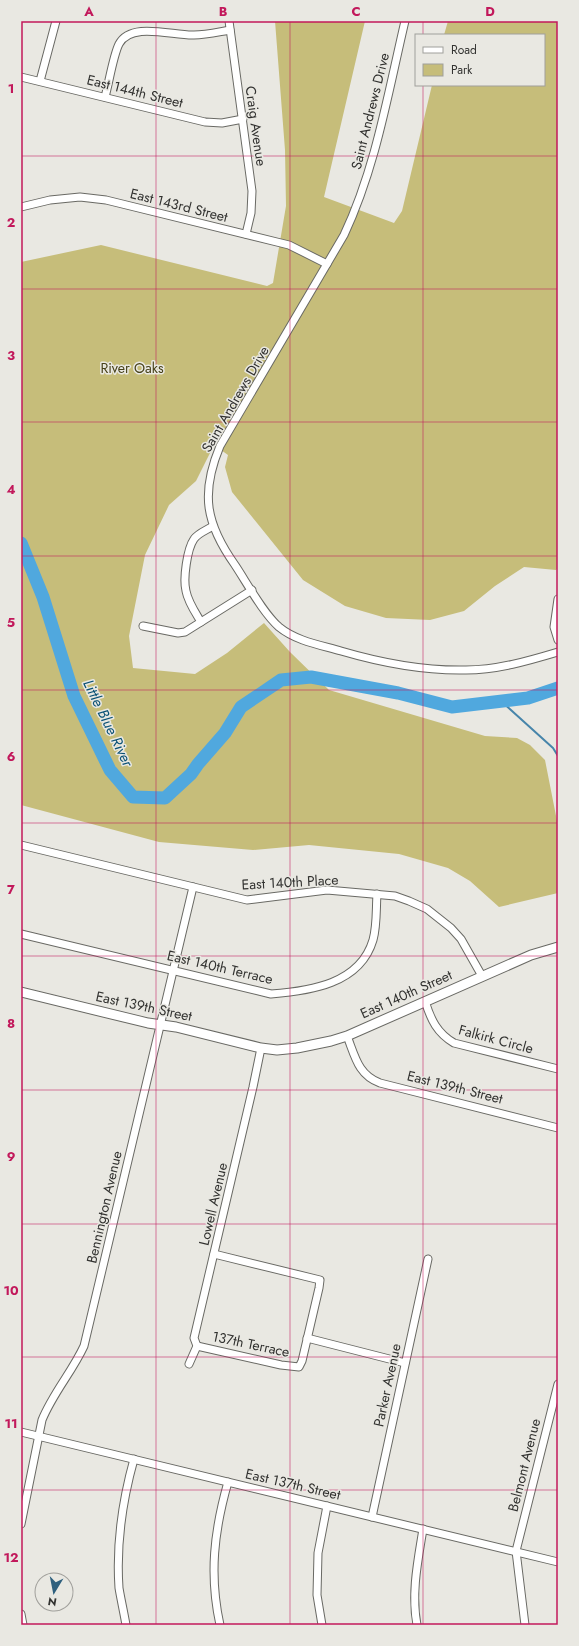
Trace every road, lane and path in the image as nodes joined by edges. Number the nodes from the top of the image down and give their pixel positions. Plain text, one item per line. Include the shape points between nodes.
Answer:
1 (56, 21) edge
2 (229, 21) edge
3 (405, 21) edge
4 (230, 30) junction
5 (21, 77) edge
6 (40, 81) junction
7 (105, 97) junction
8 (243, 119) junction
9 (21, 207) edge
10 (246, 234) junction
11 (327, 264) junction
12 (212, 526) junction
13 (252, 590) junction
14 (558, 601) edge
15 (201, 622) junction
16 (143, 626) dead end
17 (558, 640) edge
18 (558, 652) edge
19 (21, 845) edge
20 (193, 887) junction
21 (377, 894) junction
22 (21, 934) edge
23 (558, 947) edge
24 (173, 970) junction
25 (482, 976) junction
26 (21, 992) edge
27 (425, 1002) junction
28 (160, 1025) junction
29 (347, 1036) junction
30 (261, 1048) junction
31 (558, 1070) edge
32 (558, 1128) edge
33 (214, 1254) junction
34 (428, 1259) dead end
35 (307, 1338) junction
36 (197, 1346) junction
37 (406, 1363) junction
38 (189, 1364) dead end
39 (558, 1384) edge
40 (21, 1432) edge
41 (39, 1436) junction
42 (134, 1459) junction
43 (228, 1482) junction
44 (327, 1506) junction
45 (372, 1516) junction
46 (21, 1524) edge
47 (423, 1529) junction
48 (516, 1551) junction
49 (558, 1562) edge
50 (21, 1614) edge
51 (22, 1625) edge
52 (126, 1625) edge
53 (220, 1625) edge
54 (322, 1625) edge
55 (417, 1625) edge
56 (525, 1625) edge

1 - 6 street
2 - 4 street, Craig Avenue
3 - 11 street, Saint Andrews Drive via 363,192 344,235
4 - 7 street via 193,36 142,31 130,33 119,44
4 - 8 street, Craig Avenue
5 - 6 street, East 144th Street
6 - 7 street, East 144th Street
7 - 8 street, East 144th Street via 204,122 222,123
8 - 10 street, Craig Avenue via 252,191
9 - 10 street, East 143rd Street via 50,200 80,197 106,200
10 - 11 street, East 143rd Street via 289,245
11 - 12 street, Saint Andrews Drive via 220,446 213,464 207,497
12 - 13 street, Saint Andrews Drive
12 - 15 street via 194,539 185,576 185,590
13 - 15 street
13 - 18 street, Saint Andrews Drive via 279,626 298,639 374,661 414,668 466,670 523,662
14 - 17 street via 554,627
15 - 16 street via 178,634
19 - 20 street, East 140th Place
20 - 21 street, East 140th Place via 247,900 326,890
20 - 24 street, Bennington Avenue
21 - 24 street, East 140th Terrace via 374,939 368,954 349,973 323,987 301,992 271,994
21 - 25 street, East 140th Place via 409,901 440,918 461,940
22 - 24 street, East 140th Terrace
23 - 25 street, East 140th Street via 531,955
24 - 28 street, Bennington Avenue
25 - 27 street, East 140th Street
26 - 28 street, East 139th Street
27 - 29 street, East 140th Street
27 - 31 street, Falkirk Circle via 438,1030 454,1043
28 - 30 street, East 139th Street
28 - 41 street, Bennington Avenue via 84,1346 77,1362 48,1405
29 - 30 street, East 140th Street via 296,1048
29 - 32 street, East 139th Street via 359,1067 370,1080
30 - 33 street, Lowell Avenue
33 - 35 street via 320,1280
33 - 36 street, Lowell Avenue via 194,1338
34 - 37 street, Parker Avenue
35 - 36 street, 137th Terrace via 299,1367
35 - 37 street, 137th Terrace
36 - 38 street, Lowell Avenue
37 - 45 street, Parker Avenue
39 - 48 street, Belmont Avenue
40 - 41 street, East 137th Street
41 - 42 street, East 137th Street
41 - 46 street, Bennington Avenue
42 - 43 street, East 137th Street
42 - 52 street via 126,1487 118,1562
43 - 44 street, East 137th Street
43 - 53 street via 219,1515 214,1556
44 - 45 street, East 137th Street
44 - 54 street via 318,1553 317,1595
45 - 47 street, East 137th Street
47 - 48 street, East 137th Street
47 - 55 street via 416,1574
48 - 49 street, East 137th Street
48 - 56 street
50 - 51 street

